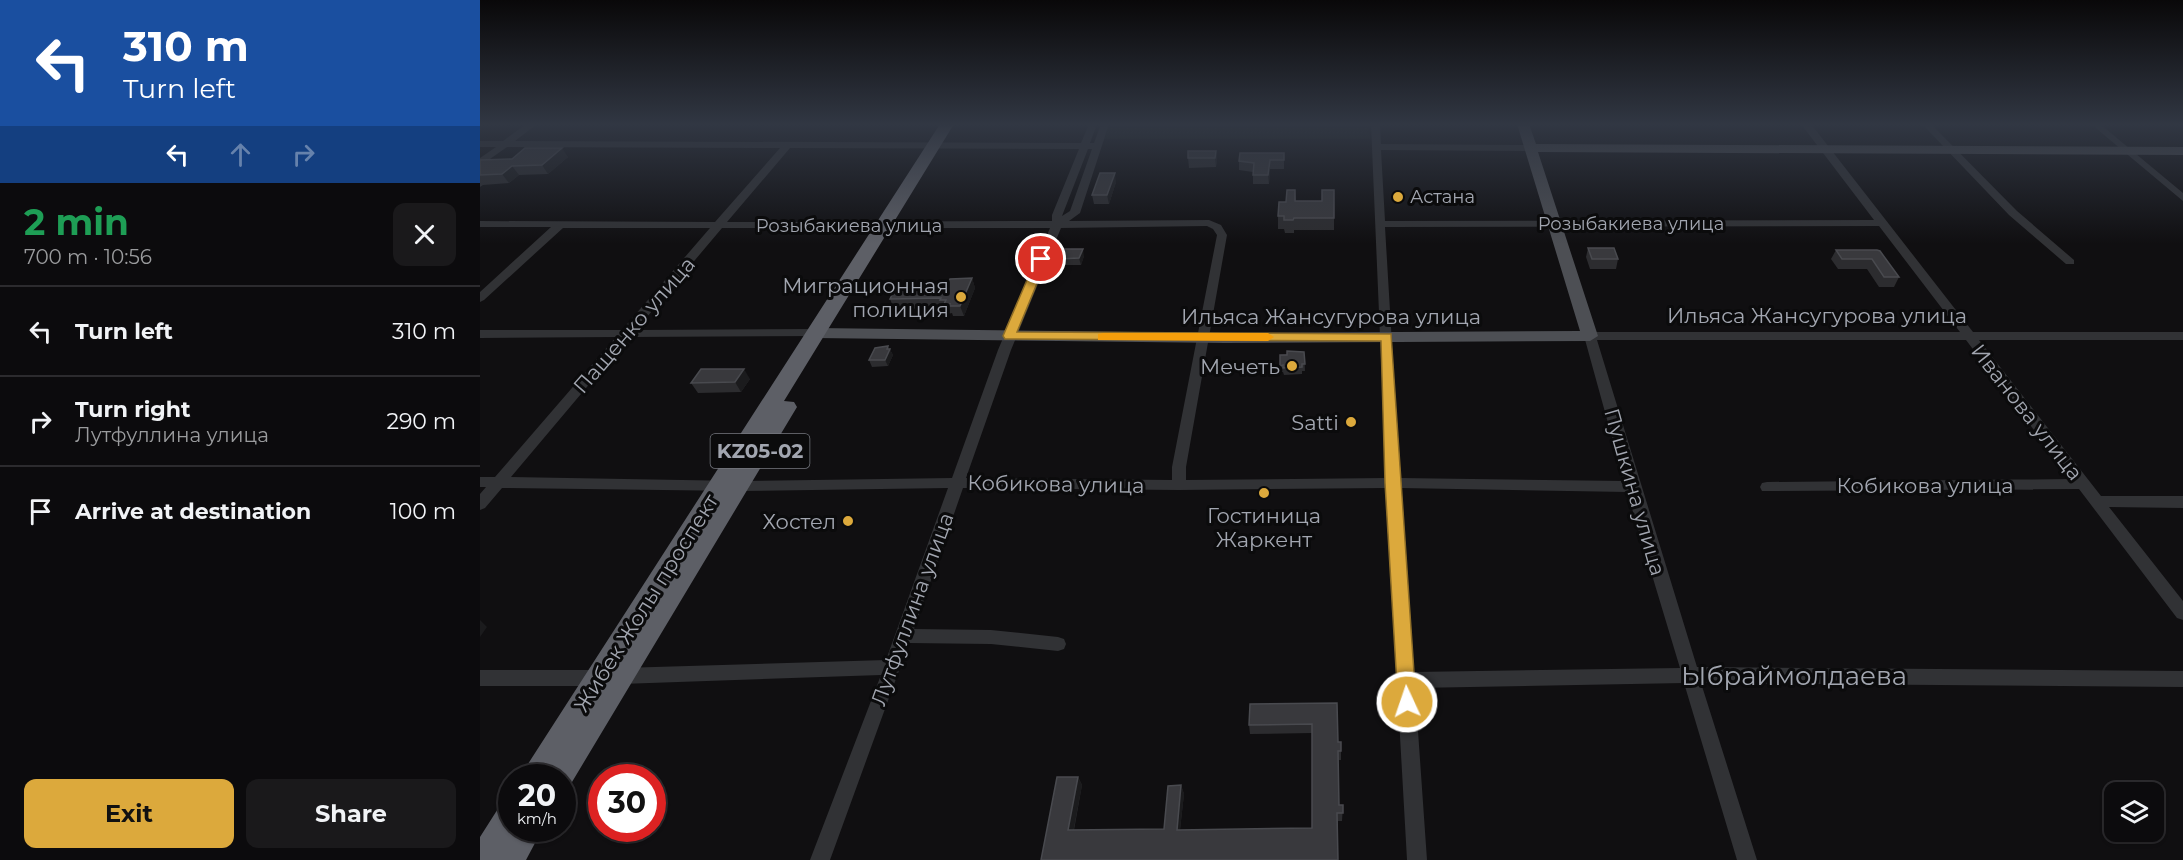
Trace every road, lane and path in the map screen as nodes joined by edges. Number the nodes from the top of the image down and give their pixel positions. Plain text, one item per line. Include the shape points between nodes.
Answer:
1 (770, 164) edge
2 (928, 164) edge
3 (1077, 164) edge
4 (1091, 164) edge
5 (1378, 164) edge
6 (1537, 164) edge
7 (1837, 164) edge
8 (1964, 164) edge
9 (2143, 164) edge
10 (2183, 198) edge
11 (1882, 223) junction
12 (480, 224) edge
13 (561, 224) junction
14 (1057, 224) junction
15 (1380, 224) junction
16 (1555, 225) junction
17 (717, 226) junction
18 (890, 226) junction
19 (2070, 262) dead end
20 (480, 298) edge
21 (627, 333) junction
22 (824, 333) junction
23 (480, 334) edge
24 (1009, 336) junction
25 (1590, 336) junction
26 (1968, 336) junction
27 (2183, 336) edge
28 (1204, 337) junction
29 (1387, 337) junction
30 (480, 482) edge
31 (500, 482) junction
32 (958, 483) junction
33 (1393, 483) junction
34 (2083, 484) junction
35 (1179, 485) junction
36 (730, 486) junction
37 (1633, 487) junction
38 (1767, 487) dead end
39 (2096, 501) junction
40 (2183, 502) edge
41 (480, 504) edge
42 (2183, 613) edge
43 (903, 636) junction
44 (1058, 644) dead end
45 (892, 667) junction
46 (1690, 675) junction
47 (621, 676) junction
48 (480, 678) edge
49 (598, 678) junction
50 (2183, 679) edge
51 (1406, 680) junction
52 (544, 764) edge
53 (567, 764) edge
54 (498, 837) edge
55 (519, 842) edge
56 (483, 860) edge
57 (508, 860) edge
58 (820, 860) edge
59 (1417, 860) edge
60 (1747, 860) edge

1 - 17 street, Пащенко улица
2 - 18 highway, Жибек Жолы проспект
3 - 14 street, Лутфуллина улица
4 - 14 street, Лутфуллина улица via 1075,213
5 - 15 street
6 - 16 main road, Пушкина улица
7 - 11 street, Иванова улица
8 - 19 street
9 - 10 street
11 - 16 street, Розыбакиева улица
11 - 26 street, Иванова улица
12 - 13 street, Розыбакиева улица
13 - 17 street, Розыбакиева улица
13 - 20 street
14 - 18 street, Розыбакиева улица
14 - 24 street, Лутфуллина улица
14 - 28 street, Розыбакиева улица via 1217,227 1222,235
15 - 16 street, Розыбакиева улица
15 - 29 street
16 - 25 main road, Пушкина улица
17 - 18 street, Розыбакиева улица
17 - 21 street, Пащенко улица
18 - 22 highway, Жибек Жолы проспект
21 - 22 street, Ильяса Жансугурова улица
21 - 23 street, Ильяса Жансугурова улица
21 - 31 street, Пащенко улица
22 - 24 main road, Ильяса Жансугурова улица
22 - 36 highway, Жибек Жолы проспект
24 - 28 main road, Ильяса Жансугурова улица
24 - 32 street, Лутфуллина улица
25 - 26 street, Ильяса Жансугурова улица
25 - 29 main road, Ильяса Жансугурова улица
25 - 37 street, Пушкина улица
26 - 27 street, Ильяса Жансугурова улица
26 - 34 street, Иванова улица
28 - 29 main road, Ильяса Жансугурова улица
28 - 35 street
29 - 33 street
30 - 31 street, Кобикова улица
31 - 36 street, Кобикова улица
31 - 41 street, Пащенко улица
32 - 35 street, Кобикова улица
32 - 36 street, Кобикова улица
32 - 43 street, Лутфуллина улица
33 - 35 street, Кобикова улица
33 - 37 street, Кобикова улица
33 - 51 street
34 - 38 street, Кобикова улица
34 - 39 street, Иванова улица
36 - 47 highway, Жибек Жолы проспект / KZ05-02
36 - 49 highway, Жибек Жолы проспект
37 - 46 street, Пушкина улица
39 - 40 street
39 - 42 street, Иванова улица
43 - 44 street
43 - 45 street, Лутфуллина улица
45 - 47 street
45 - 58 street, Лутфуллина улица
46 - 50 street, Ыбраймолдаева
46 - 51 street, Ыбраймолдаева
46 - 60 street, Пушкина улица
47 - 53 highway, Жибек Жолы проспект / KZ05-02
48 - 49 street
49 - 52 highway, Жибек Жолы проспект
51 - 59 street
54 - 56 highway
55 - 57 highway

